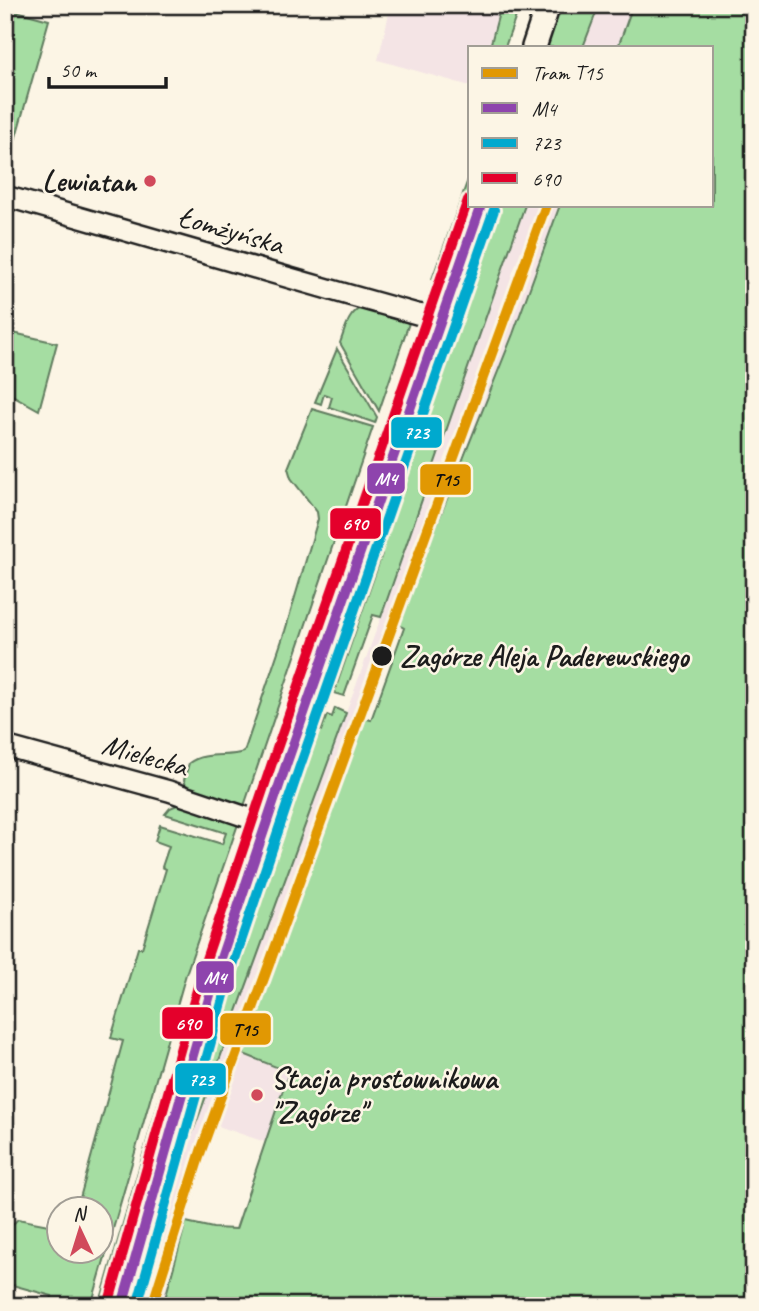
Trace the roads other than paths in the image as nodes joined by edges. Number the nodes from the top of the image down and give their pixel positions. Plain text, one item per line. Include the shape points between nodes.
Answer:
1 (548, 5) edge
2 (534, 46) edge
3 (5, 196) edge
4 (481, 206) edge
5 (442, 318) junction
6 (5, 746) edge
7 (267, 824) junction
8 (122, 1306) edge

1 - 2 street
3 - 5 street, Łomżyńska
4 - 5 street
5 - 7 street
6 - 7 street, Mielecka
7 - 8 street via 217,970

